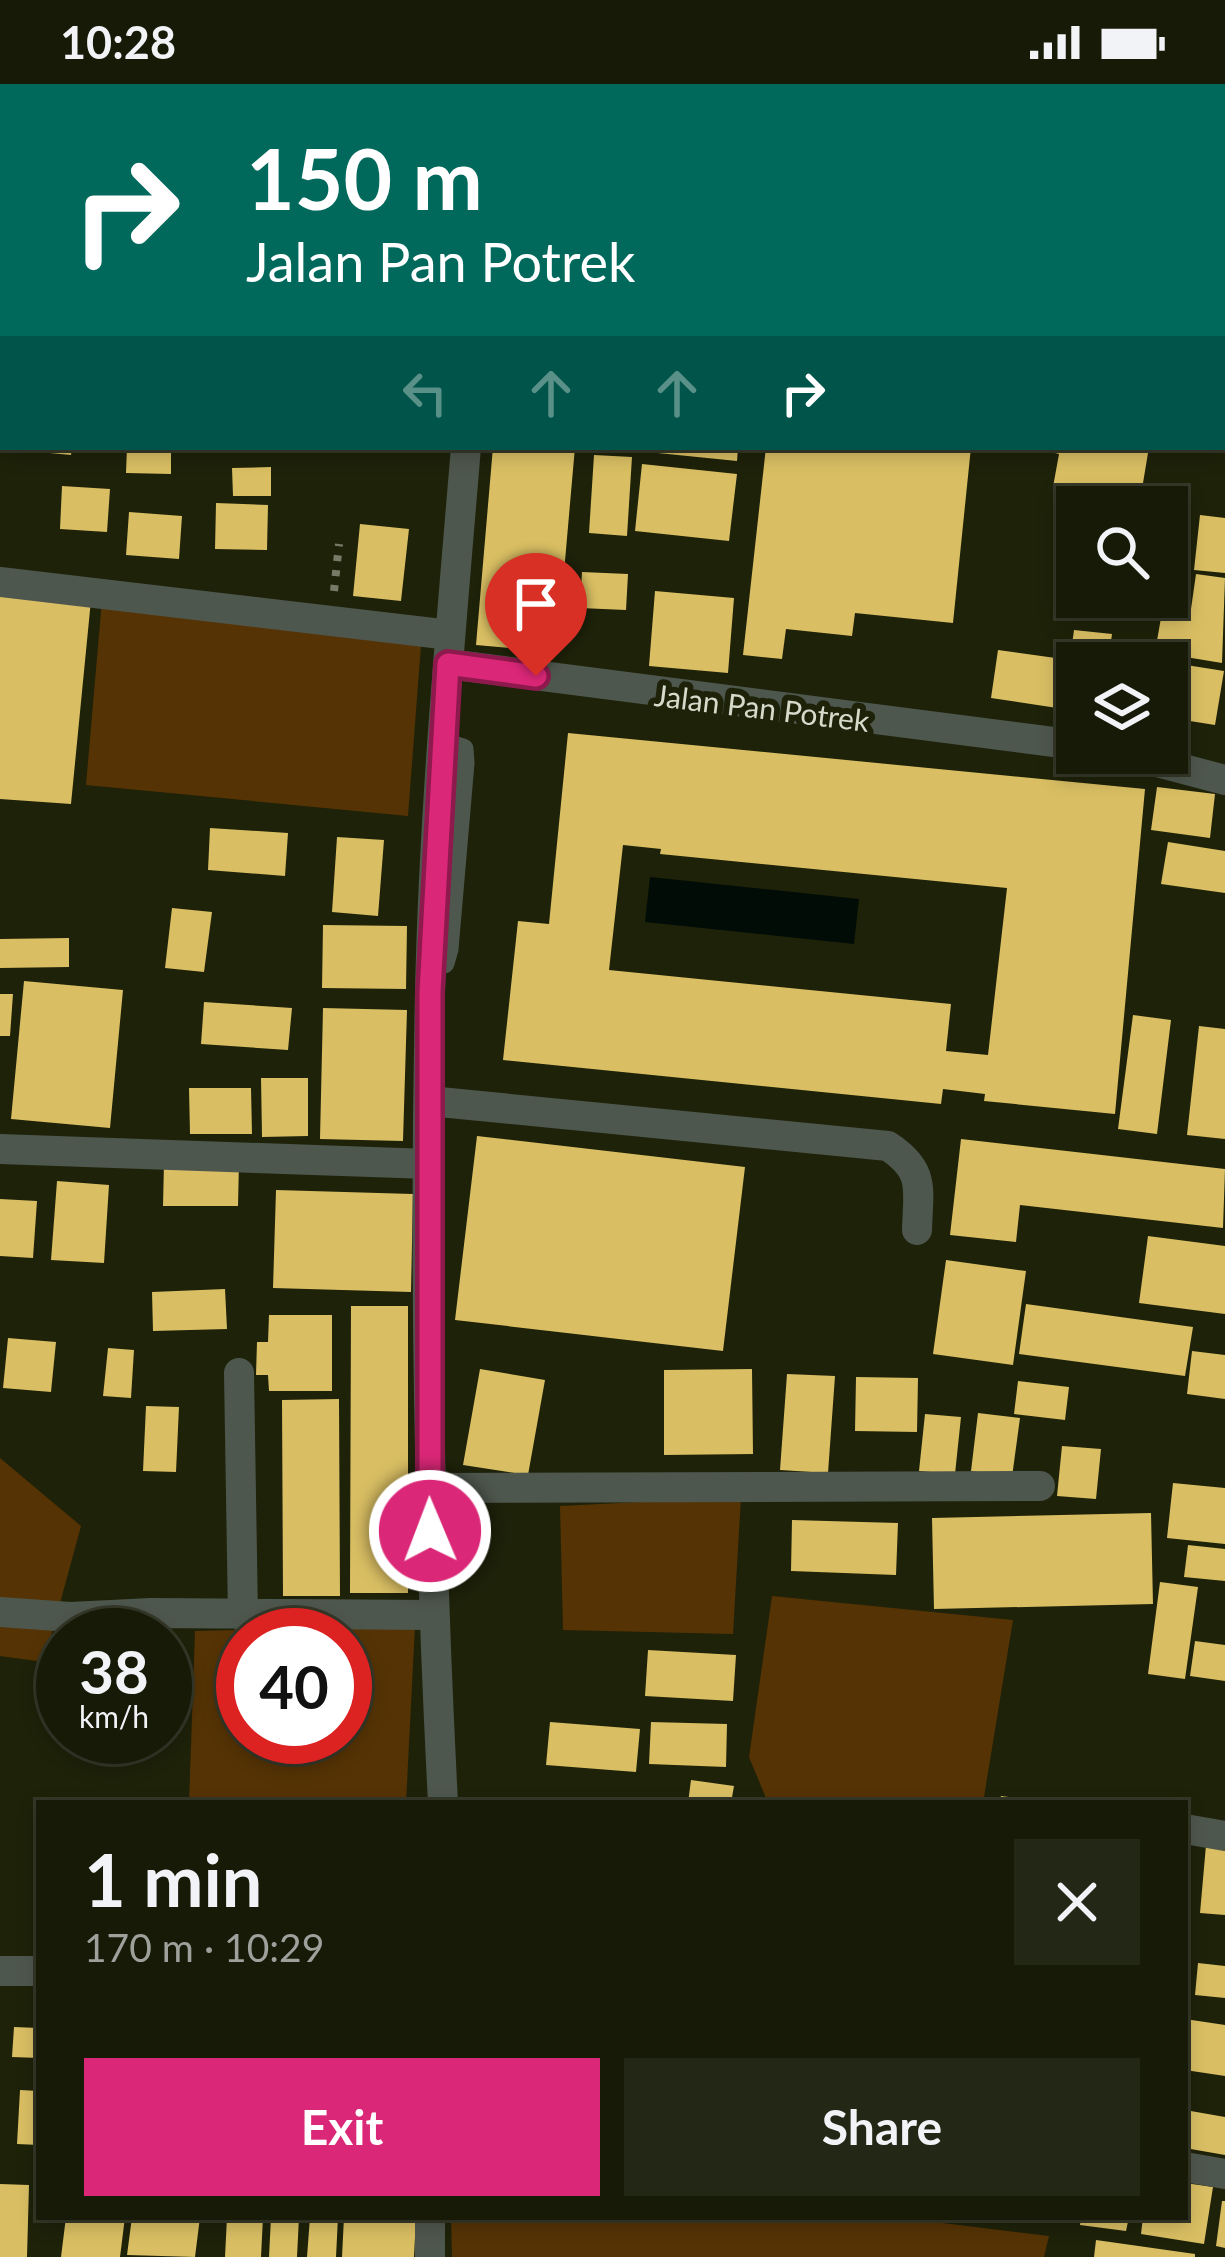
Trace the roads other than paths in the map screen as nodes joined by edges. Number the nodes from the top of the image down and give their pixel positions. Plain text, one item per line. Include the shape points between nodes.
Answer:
1 (466, 450) edge
2 (0, 581) edge
3 (449, 650) junction
4 (1056, 742) edge
5 (1188, 770) edge
6 (1225, 780) edge
7 (429, 1101) junction
8 (0, 1149) edge
9 (429, 1164) junction
10 (917, 1230) dead end
11 (239, 1373) dead end
12 (1040, 1486) dead end
13 (429, 1488) junction
14 (244, 1608) edge
15 (0, 1612) edge
16 (216, 1615) edge
17 (372, 1616) edge
18 (433, 1616) junction
19 (443, 1800) edge
20 (1188, 1830) edge
21 (1225, 1836) edge
22 (0, 1971) edge
23 (36, 1971) edge
24 (1188, 2168) edge
25 (1225, 2174) edge
26 (430, 2220) edge
27 (430, 2257) edge

1 - 3 street
2 - 3 street, Jalan Pan Potrek
3 - 4 street, Jalan Pan Potrek
3 - 7 street
5 - 6 street
7 - 9 street
7 - 10 street via 888,1146 915,1171
8 - 9 street
9 - 13 street
11 - 14 street
12 - 13 street
13 - 18 street
15 - 16 street
17 - 18 street
18 - 19 street
20 - 21 street
22 - 23 street
24 - 25 street
26 - 27 street

